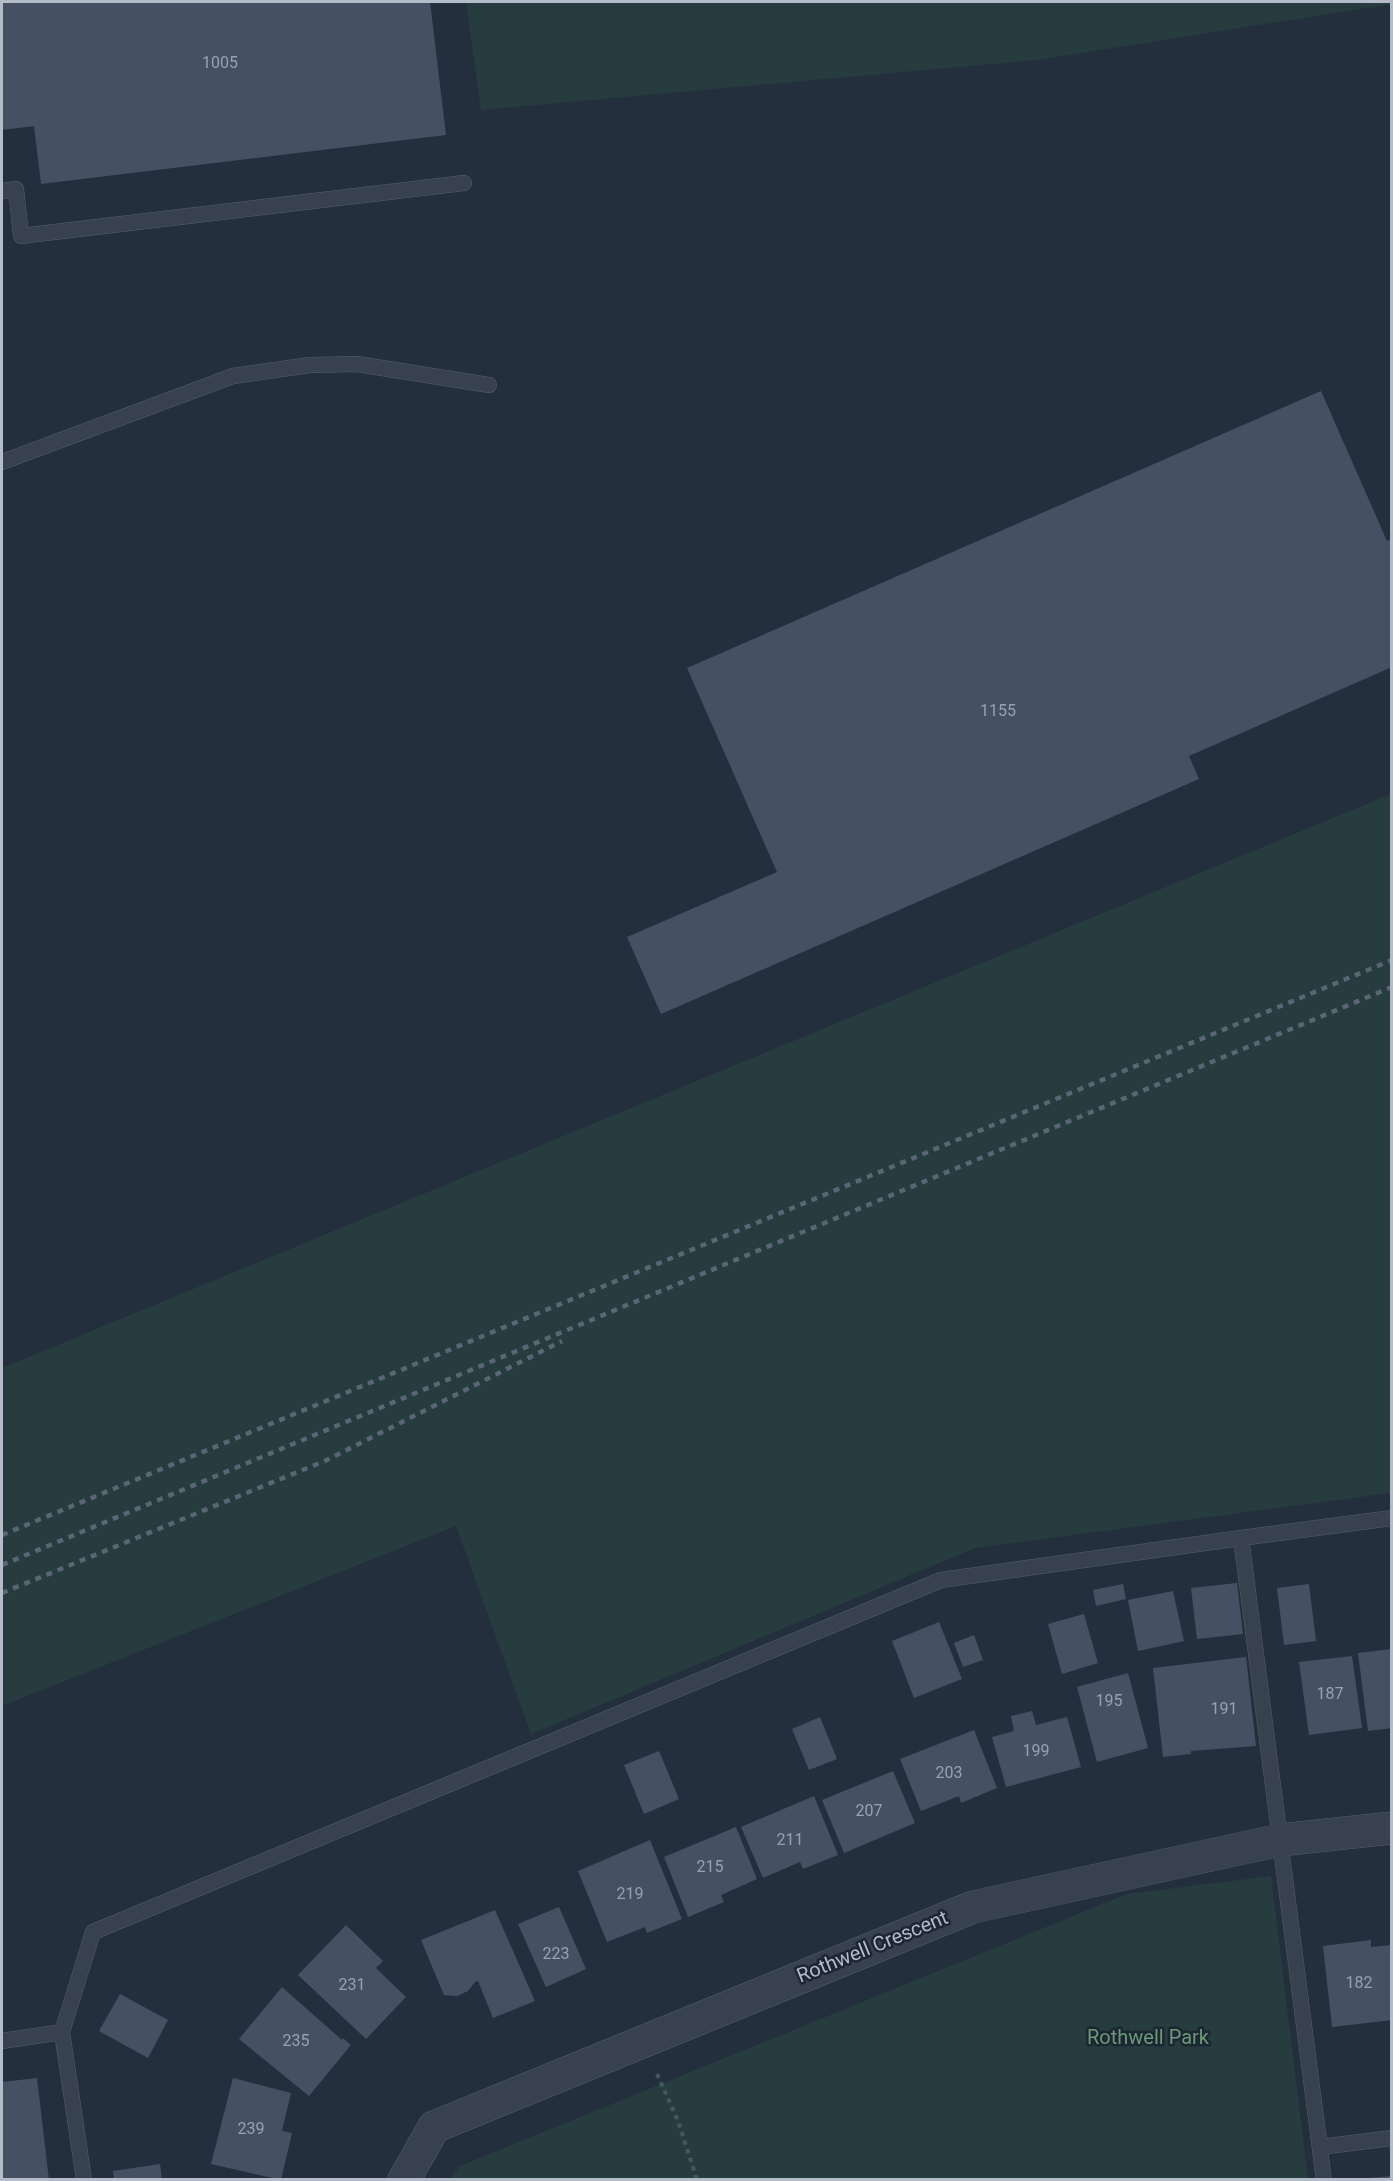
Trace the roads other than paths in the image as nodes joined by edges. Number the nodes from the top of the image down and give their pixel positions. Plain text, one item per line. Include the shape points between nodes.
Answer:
1 (464, 183) dead end
2 (2, 191) edge
3 (489, 385) dead end
4 (2, 462) edge
5 (1392, 1518) edge
6 (1241, 1538) junction
7 (1392, 1828) edge
8 (1280, 1840) junction
9 (62, 2032) junction
10 (2, 2041) edge
11 (1392, 2138) edge
12 (1320, 2147) junction
13 (84, 2180) edge
14 (404, 2180) edge
15 (1324, 2180) edge

1 - 2 lane via 21,236 16,189
3 - 4 lane via 357,364 310,365 233,376
5 - 6 lane
6 - 8 lane
6 - 9 lane via 941,1580 104,1927 93,1932
7 - 8 street, Rothwell Crescent
8 - 12 lane
8 - 14 street, Rothwell Crescent via 973,1907 434,2127
9 - 10 lane
9 - 13 lane
11 - 12 lane
12 - 15 lane

